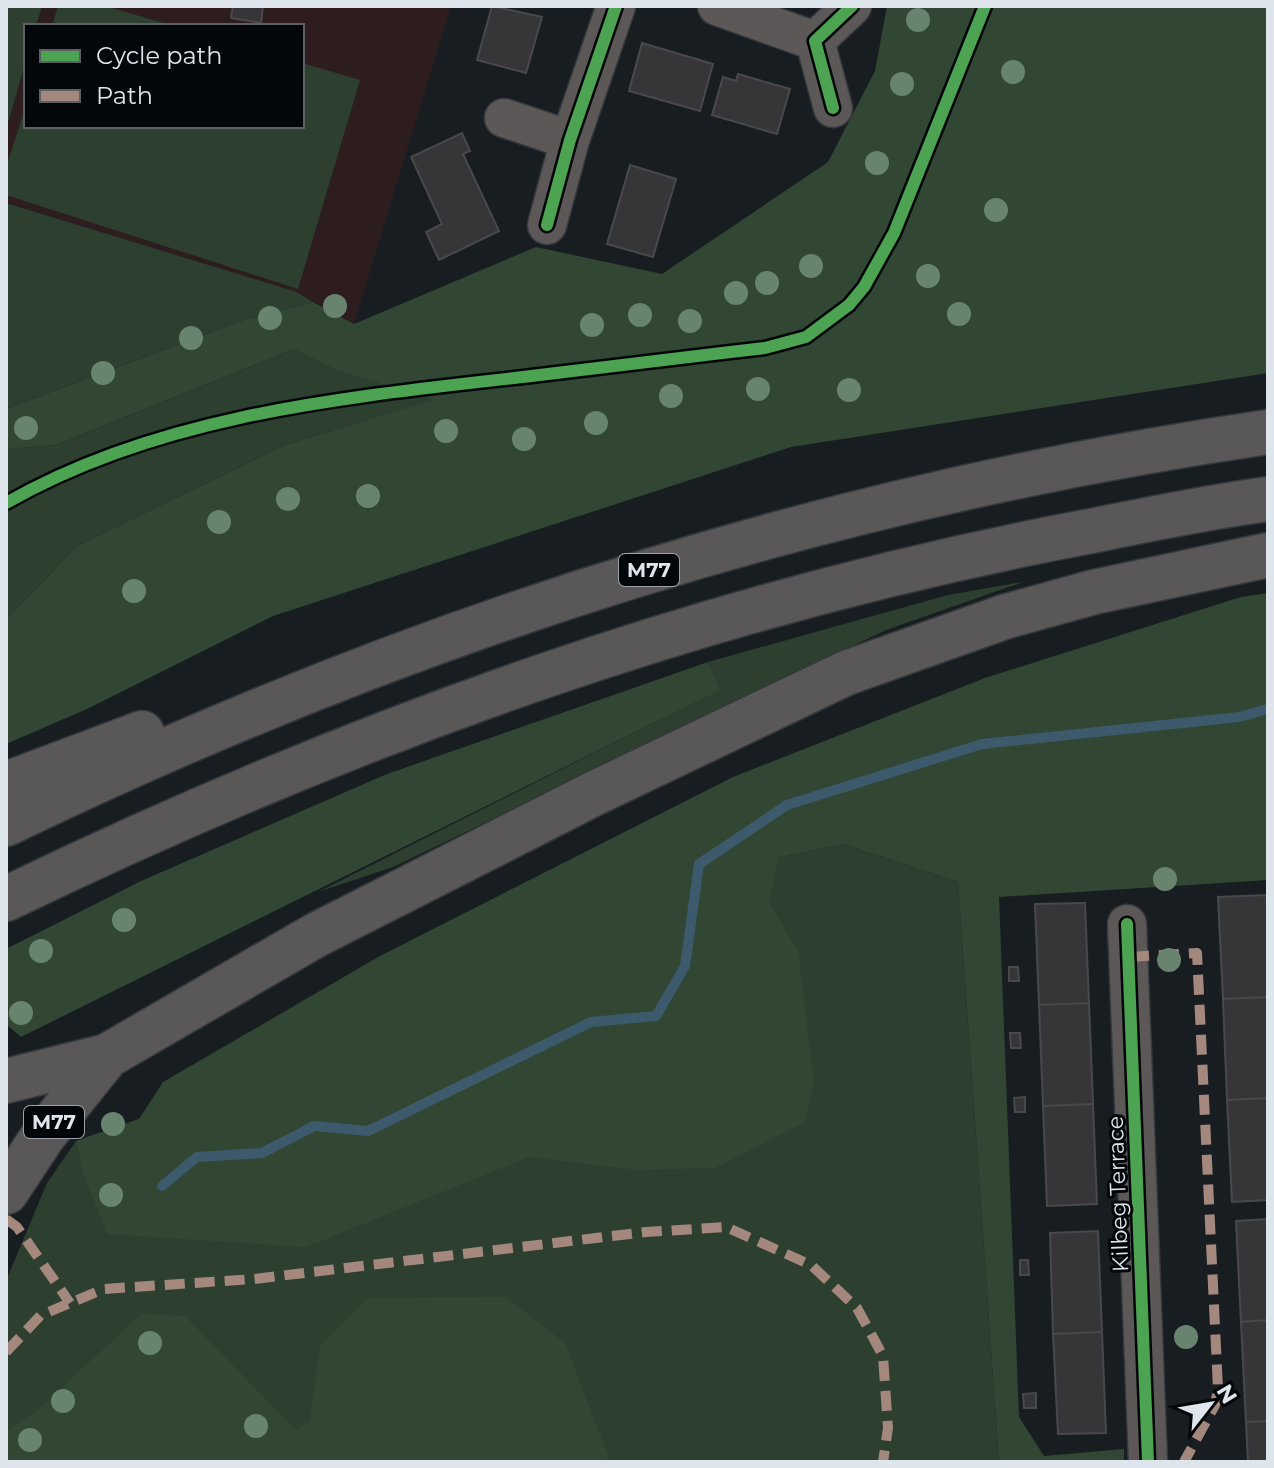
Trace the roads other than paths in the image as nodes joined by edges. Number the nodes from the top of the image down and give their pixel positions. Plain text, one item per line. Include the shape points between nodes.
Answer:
1 (616, 6) edge
2 (717, 6) edge
3 (852, 6) edge
4 (815, 41) junction
5 (833, 108) dead end
6 (504, 118) dead end
7 (570, 140) junction
8 (547, 225) dead end
9 (1268, 432) edge
10 (1268, 499) edge
11 (1268, 555) edge
12 (55, 782) junction
13 (6, 784) edge
14 (6, 824) edge
15 (6, 899) edge
16 (1127, 924) dead end
17 (107, 1056) junction
18 (6, 1081) edge
19 (6, 1192) edge
20 (1148, 1462) edge

1 - 7 street
2 - 4 street
3 - 4 street
4 - 5 street
6 - 7 street
7 - 8 street
9 - 12 highway, M77 via 961,487 651,570 218,707
10 - 15 highway via 995,549 738,613 601,656 226,796
11 - 17 highway, M77 via 1094,592 846,673 316,935
12 - 13 highway, M77
12 - 14 highway, M77
16 - 20 street, Kilbeg Terrace
17 - 18 highway, M77
17 - 19 highway, M77

